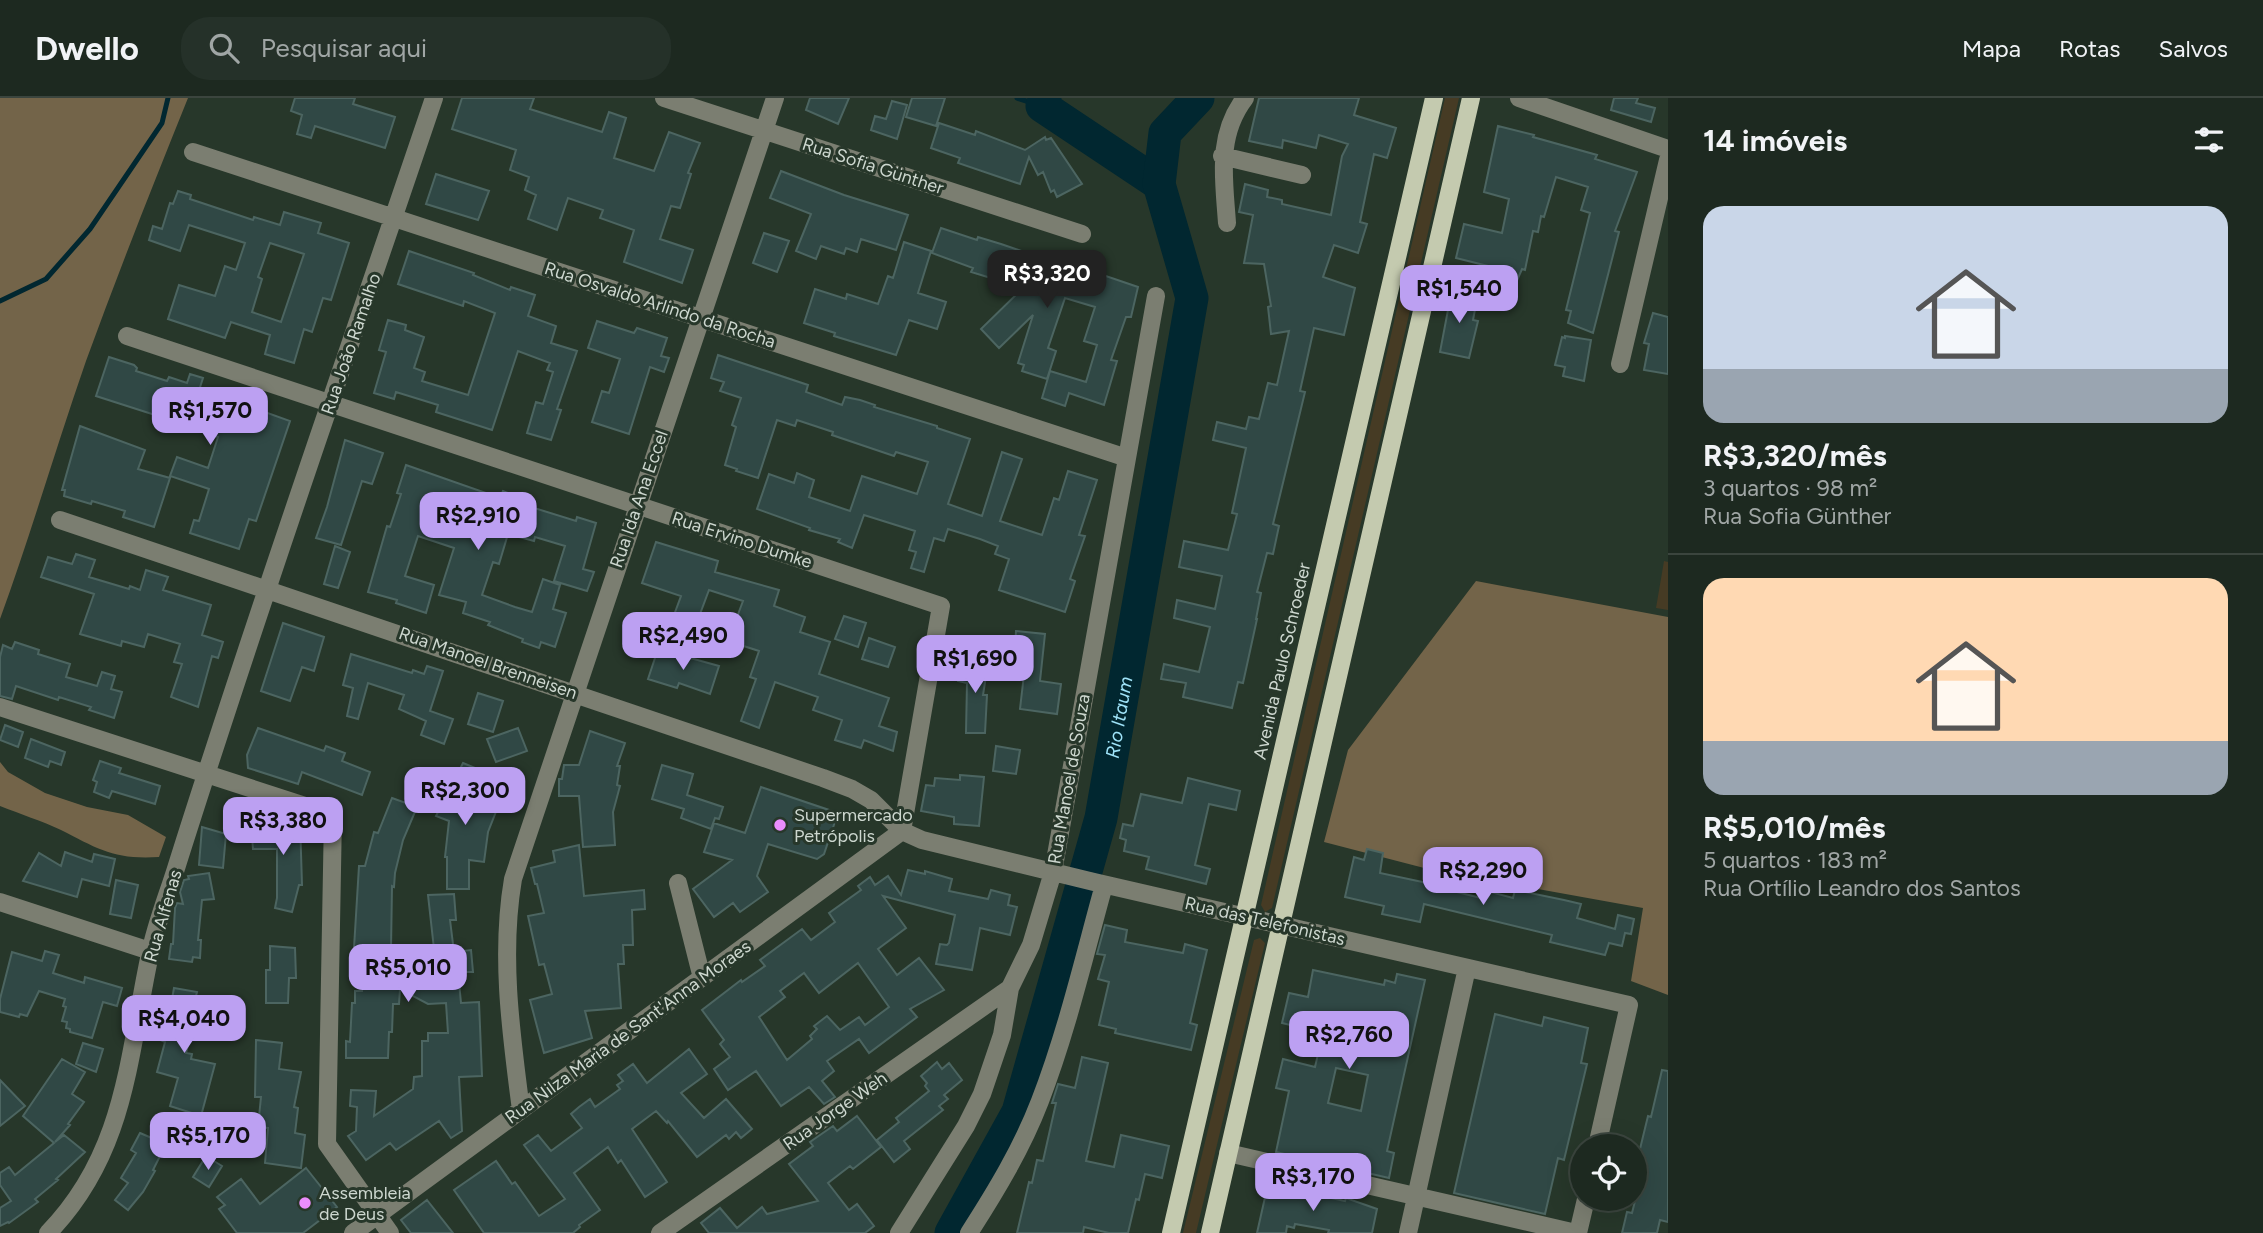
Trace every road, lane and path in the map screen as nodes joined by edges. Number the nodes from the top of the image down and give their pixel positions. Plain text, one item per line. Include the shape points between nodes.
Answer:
1 (434, 98) edge
2 (664, 98) edge
3 (775, 98) edge
4 (1245, 98) edge
5 (1434, 98) edge
6 (1471, 98) edge
7 (1519, 98) edge
8 (764, 131) junction
9 (1668, 149) edge
10 (193, 152) dead end
11 (1222, 156) junction
12 (1668, 160) edge
13 (1302, 175) dead end
14 (393, 218) junction
15 (1227, 222) dead end
16 (1082, 234) dead end
17 (1156, 296) dead end
18 (701, 318) junction
19 (127, 337) dead end
20 (1620, 364) dead end
21 (330, 404) junction
22 (1126, 457) junction
23 (637, 505) junction
24 (60, 520) dead end
25 (267, 589) junction
26 (574, 692) junction
27 (0, 707) edge
28 (206, 773) junction
29 (902, 831) junction
30 (1053, 872) junction
31 (678, 883) dead end
32 (1099, 883) junction
33 (0, 902) edge
34 (1244, 916) junction
35 (1281, 925) junction
36 (150, 951) junction
37 (1467, 968) junction
38 (702, 978) junction
39 (1010, 988) junction
40 (521, 1110) junction
41 (1600, 1134) edge
42 (1228, 1153) junction
43 (1416, 1196) junction
44 (1583, 1211) edge
45 (377, 1215) junction
46 (48, 1233) edge
47 (353, 1233) edge
48 (390, 1233) edge
49 (660, 1233) edge
50 (899, 1233) edge
51 (969, 1233) edge
52 (1171, 1233) edge
53 (1210, 1233) edge
54 (1408, 1233) edge
55 (1577, 1233) edge

1 - 14 street, Rua João Ramalho
2 - 8 street, Rua Sofia Günther
3 - 8 street, Rua Ida Ana Eccel
4 - 11 street via 1231,120
5 - 34 main road, Avenida Paulo Schroeder
6 - 35 main road
7 - 9 street
8 - 16 street, Rua Sofia Günther
8 - 18 street, Rua Ida Ana Eccel
10 - 14 street, Rua Osvaldo Arlindo da Rocha
11 - 13 street
11 - 15 street
12 - 20 street
14 - 18 street, Rua Osvaldo Arlindo da Rocha
14 - 21 street, Rua João Ramalho
17 - 22 street, Rua Manoel de Souza
18 - 22 street, Rua Osvaldo Arlindo da Rocha
18 - 23 street, Rua Ida Ana Eccel
19 - 21 street, Rua Ervino Dumke
21 - 23 street, Rua Ervino Dumke
21 - 25 street, Rua João Ramalho
22 - 30 street, Rua Manoel de Souza
23 - 26 street, Rua Ida Ana Eccel
23 - 29 street, Rua Ervino Dumke via 941,606
24 - 25 street, Rua Manoel Brenneisen
25 - 26 street, Rua Manoel Brenneisen
25 - 28 street, Rua Alfenas
26 - 29 street, Rua Manoel Brenneisen via 852,789 871,800
26 - 40 street, Rua Ida Ana Eccel via 523,845 507,912 511,1038
27 - 28 street
28 - 36 street, Rua Alfenas
28 - 45 street via 333,815 327,1144
29 - 30 street, Rua das Telefonistas via 948,848
29 - 38 street, Rua Nilza Maria de Sant'Anna Moraes
30 - 32 street, Rua das Telefonistas
30 - 39 street, Rua Manoel de Souza via 1031,945
31 - 38 street
32 - 34 street, Rua das Telefonistas
32 - 51 street via 1064,1030 1040,1102 1009,1169
33 - 36 street
34 - 35 street, Rua das Telefonistas
34 - 52 main road, Avenida Paulo Schroeder
35 - 37 street, Rua das Telefonistas
35 - 42 main road
36 - 46 street, Rua Alfenas via 129,1072 108,1140 85,1187
37 - 41 street, Rua das Telefonistas via 1629,1005
37 - 43 street
38 - 40 street, Rua Nilza Maria de Sant'Anna Moraes
39 - 49 street, Rua Jorge Weh
39 - 50 street, Rua Manoel de Souza via 1002,1035 982,1094
40 - 45 street, Rua Nilza Maria de Sant'Anna Moraes
42 - 43 street
42 - 53 main road
43 - 54 street
43 - 55 street
44 - 55 street
45 - 47 street, Rua Nilza Maria de Sant'Anna Moraes
45 - 48 street

